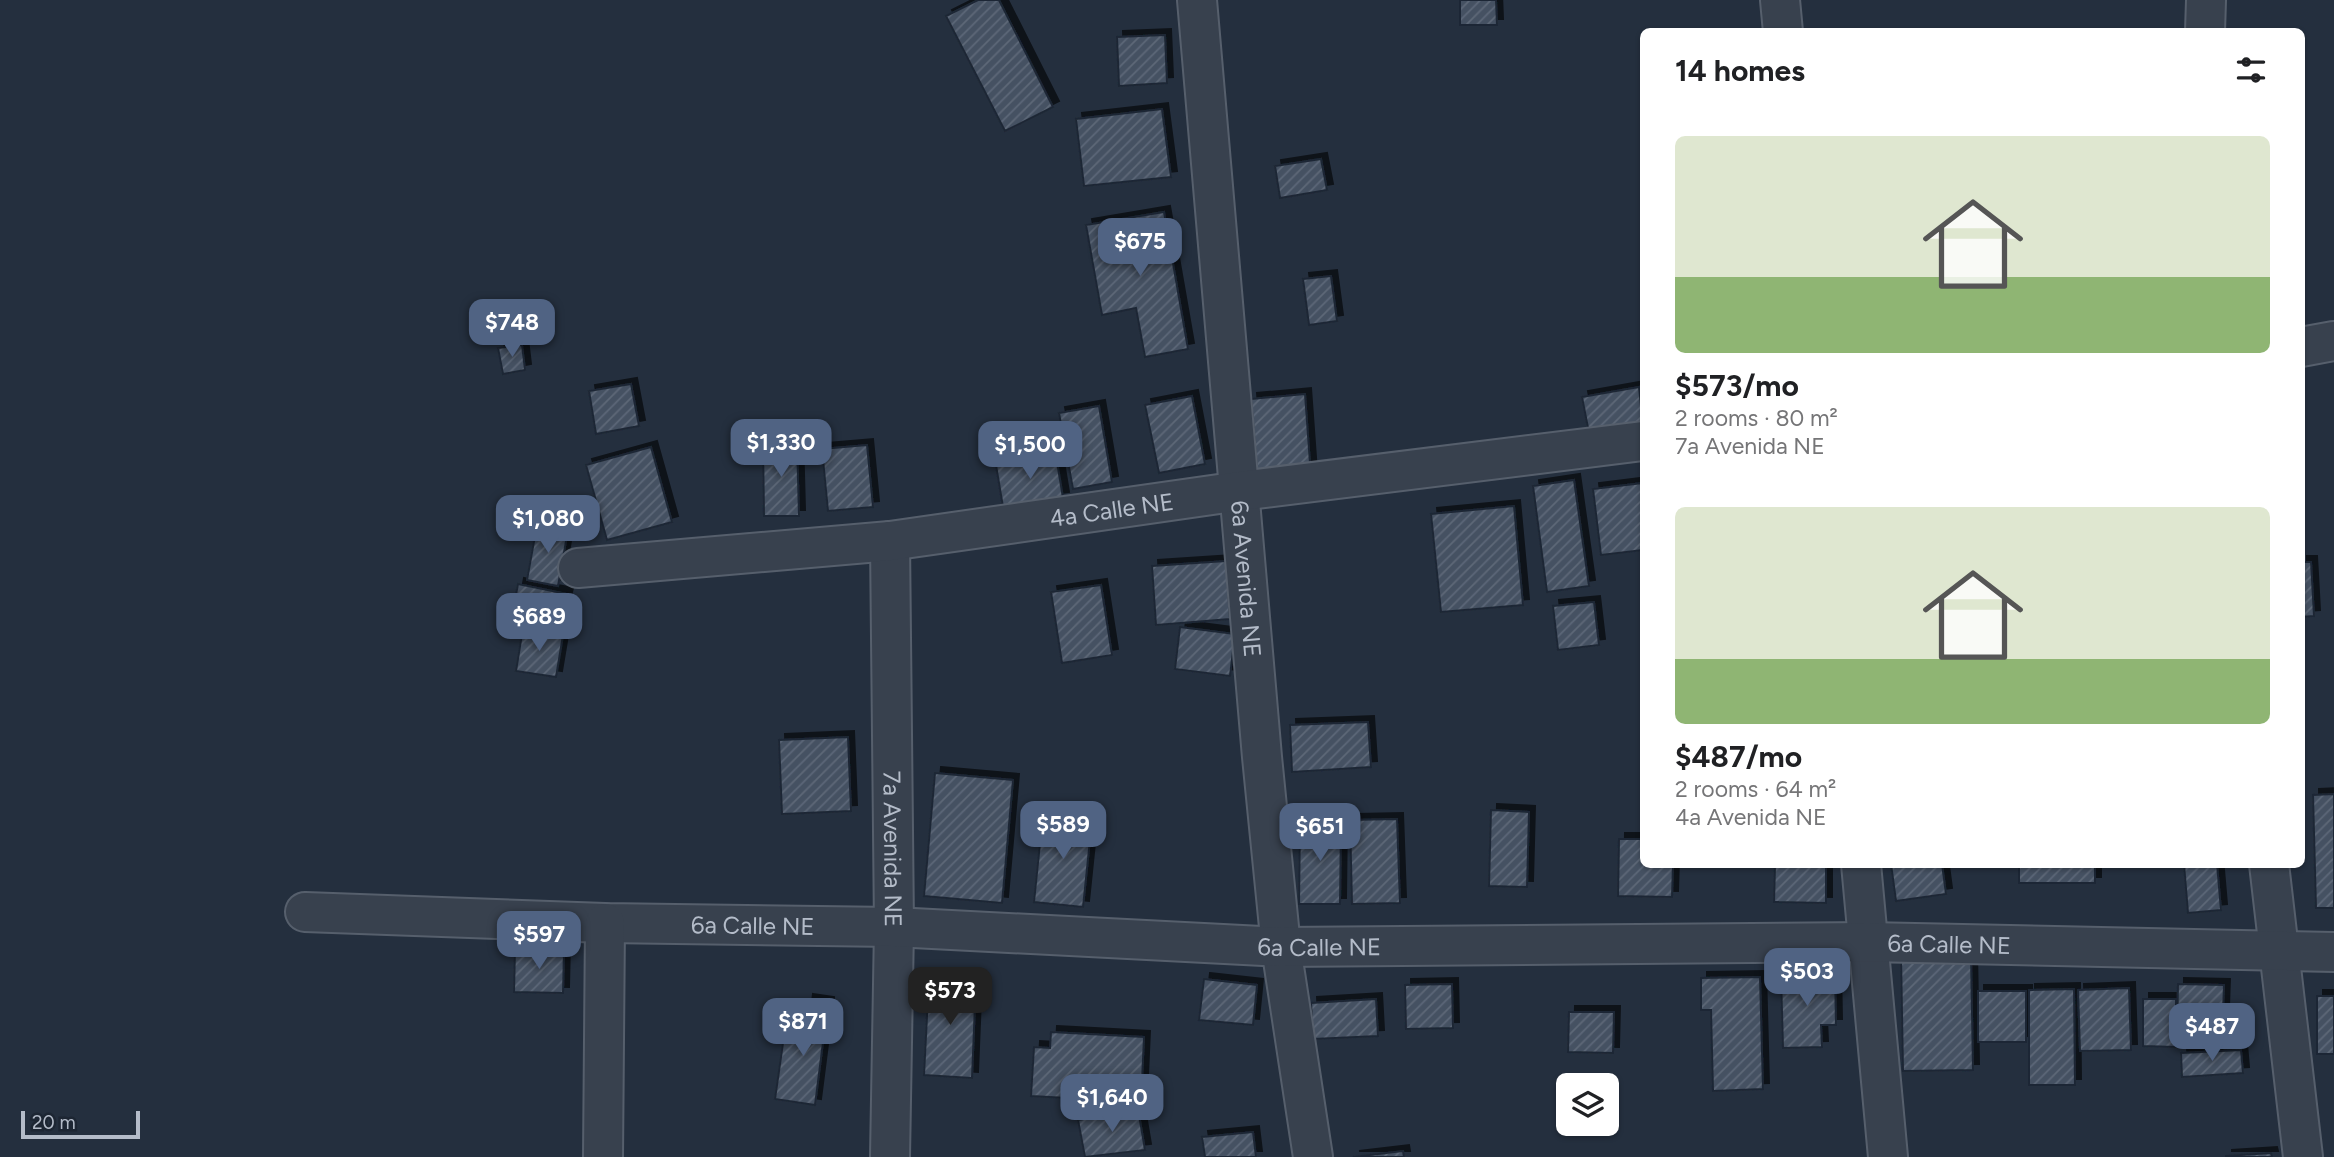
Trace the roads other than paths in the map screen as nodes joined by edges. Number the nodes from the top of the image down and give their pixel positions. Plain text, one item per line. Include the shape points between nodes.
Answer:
1 (1197, 0) edge
2 (1780, 0) edge
3 (2206, 0) edge
4 (1783, 28) edge
5 (2205, 28) edge
6 (2334, 341) edge
7 (2305, 346) edge
8 (1640, 441) edge
9 (1240, 491) junction
10 (890, 541) junction
11 (578, 568) dead end
12 (1861, 868) edge
13 (2269, 868) edge
14 (304, 912) dead end
15 (605, 923) junction
16 (894, 927) junction
17 (1868, 942) junction
18 (1281, 947) junction
19 (2278, 950) junction
20 (2334, 952) edge
21 (603, 1157) edge
22 (890, 1157) edge
23 (1313, 1157) edge
24 (1888, 1157) edge
25 (2304, 1157) edge

1 - 9 street, 6a Avenida NE
2 - 4 street
3 - 5 street
6 - 7 street
8 - 9 street, 4a Calle NE
9 - 10 street, 4a Calle NE
9 - 18 street, 6a Avenida NE
10 - 11 street, 4a Calle NE
10 - 16 street, 7a Avenida NE
12 - 17 street
13 - 19 street
14 - 15 street, 6a Calle NE
15 - 16 street, 6a Calle NE
15 - 21 street
16 - 18 street, 6a Calle NE
16 - 22 street, 7a Avenida NE
17 - 18 street, 6a Calle NE
17 - 19 street, 6a Calle NE
17 - 24 street
18 - 23 street, 6a Avenida NE
19 - 20 street, 6a Calle NE
19 - 25 street

